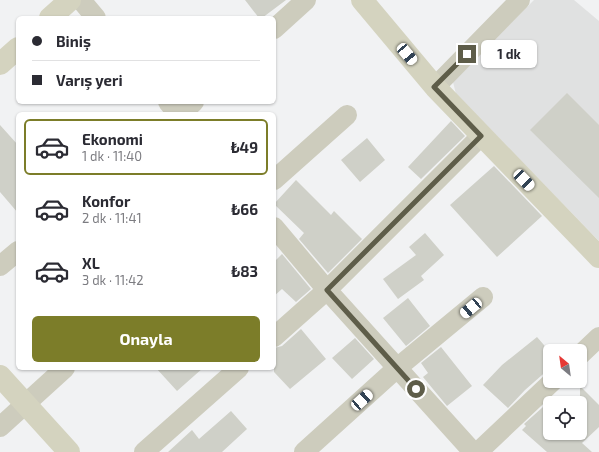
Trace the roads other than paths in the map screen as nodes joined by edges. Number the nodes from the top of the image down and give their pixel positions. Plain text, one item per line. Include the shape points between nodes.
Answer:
1 (70, 0) edge
2 (81, 0) edge
3 (306, 0) edge
4 (362, 0) edge
5 (520, 0) edge
6 (52, 16) edge
7 (94, 16) edge
8 (276, 27) edge
9 (16, 50) edge
10 (0, 64) edge
11 (434, 87) junction
12 (170, 104) edge
13 (192, 104) edge
14 (176, 112) edge
15 (183, 112) edge
16 (348, 115) dead end
17 (481, 136) junction
18 (276, 178) edge
19 (276, 229) edge
20 (16, 253) edge
21 (599, 257) edge
22 (0, 266) edge
23 (327, 290) junction
24 (483, 297) dead end
25 (276, 335) edge
26 (599, 337) edge
27 (587, 348) edge
28 (397, 368) junction
29 (63, 370) edge
30 (237, 370) edge
31 (0, 376) edge
32 (546, 388) edge
33 (25, 404) junction
34 (0, 427) edge
35 (69, 452) edge
36 (144, 452) edge
37 (304, 452) edge
38 (473, 452) edge
39 (478, 452) edge

1 - 6 street
2 - 7 street
3 - 8 street
4 - 11 street
5 - 11 street
9 - 10 street
11 - 17 street
12 - 14 street
13 - 15 street
16 - 18 street
17 - 21 street
17 - 23 street
19 - 23 street
20 - 22 street
23 - 25 street
23 - 28 street
24 - 28 street
26 - 27 street
28 - 37 street
28 - 38 street
29 - 33 street
30 - 36 street
31 - 33 street
32 - 39 street
33 - 34 street
33 - 35 street

